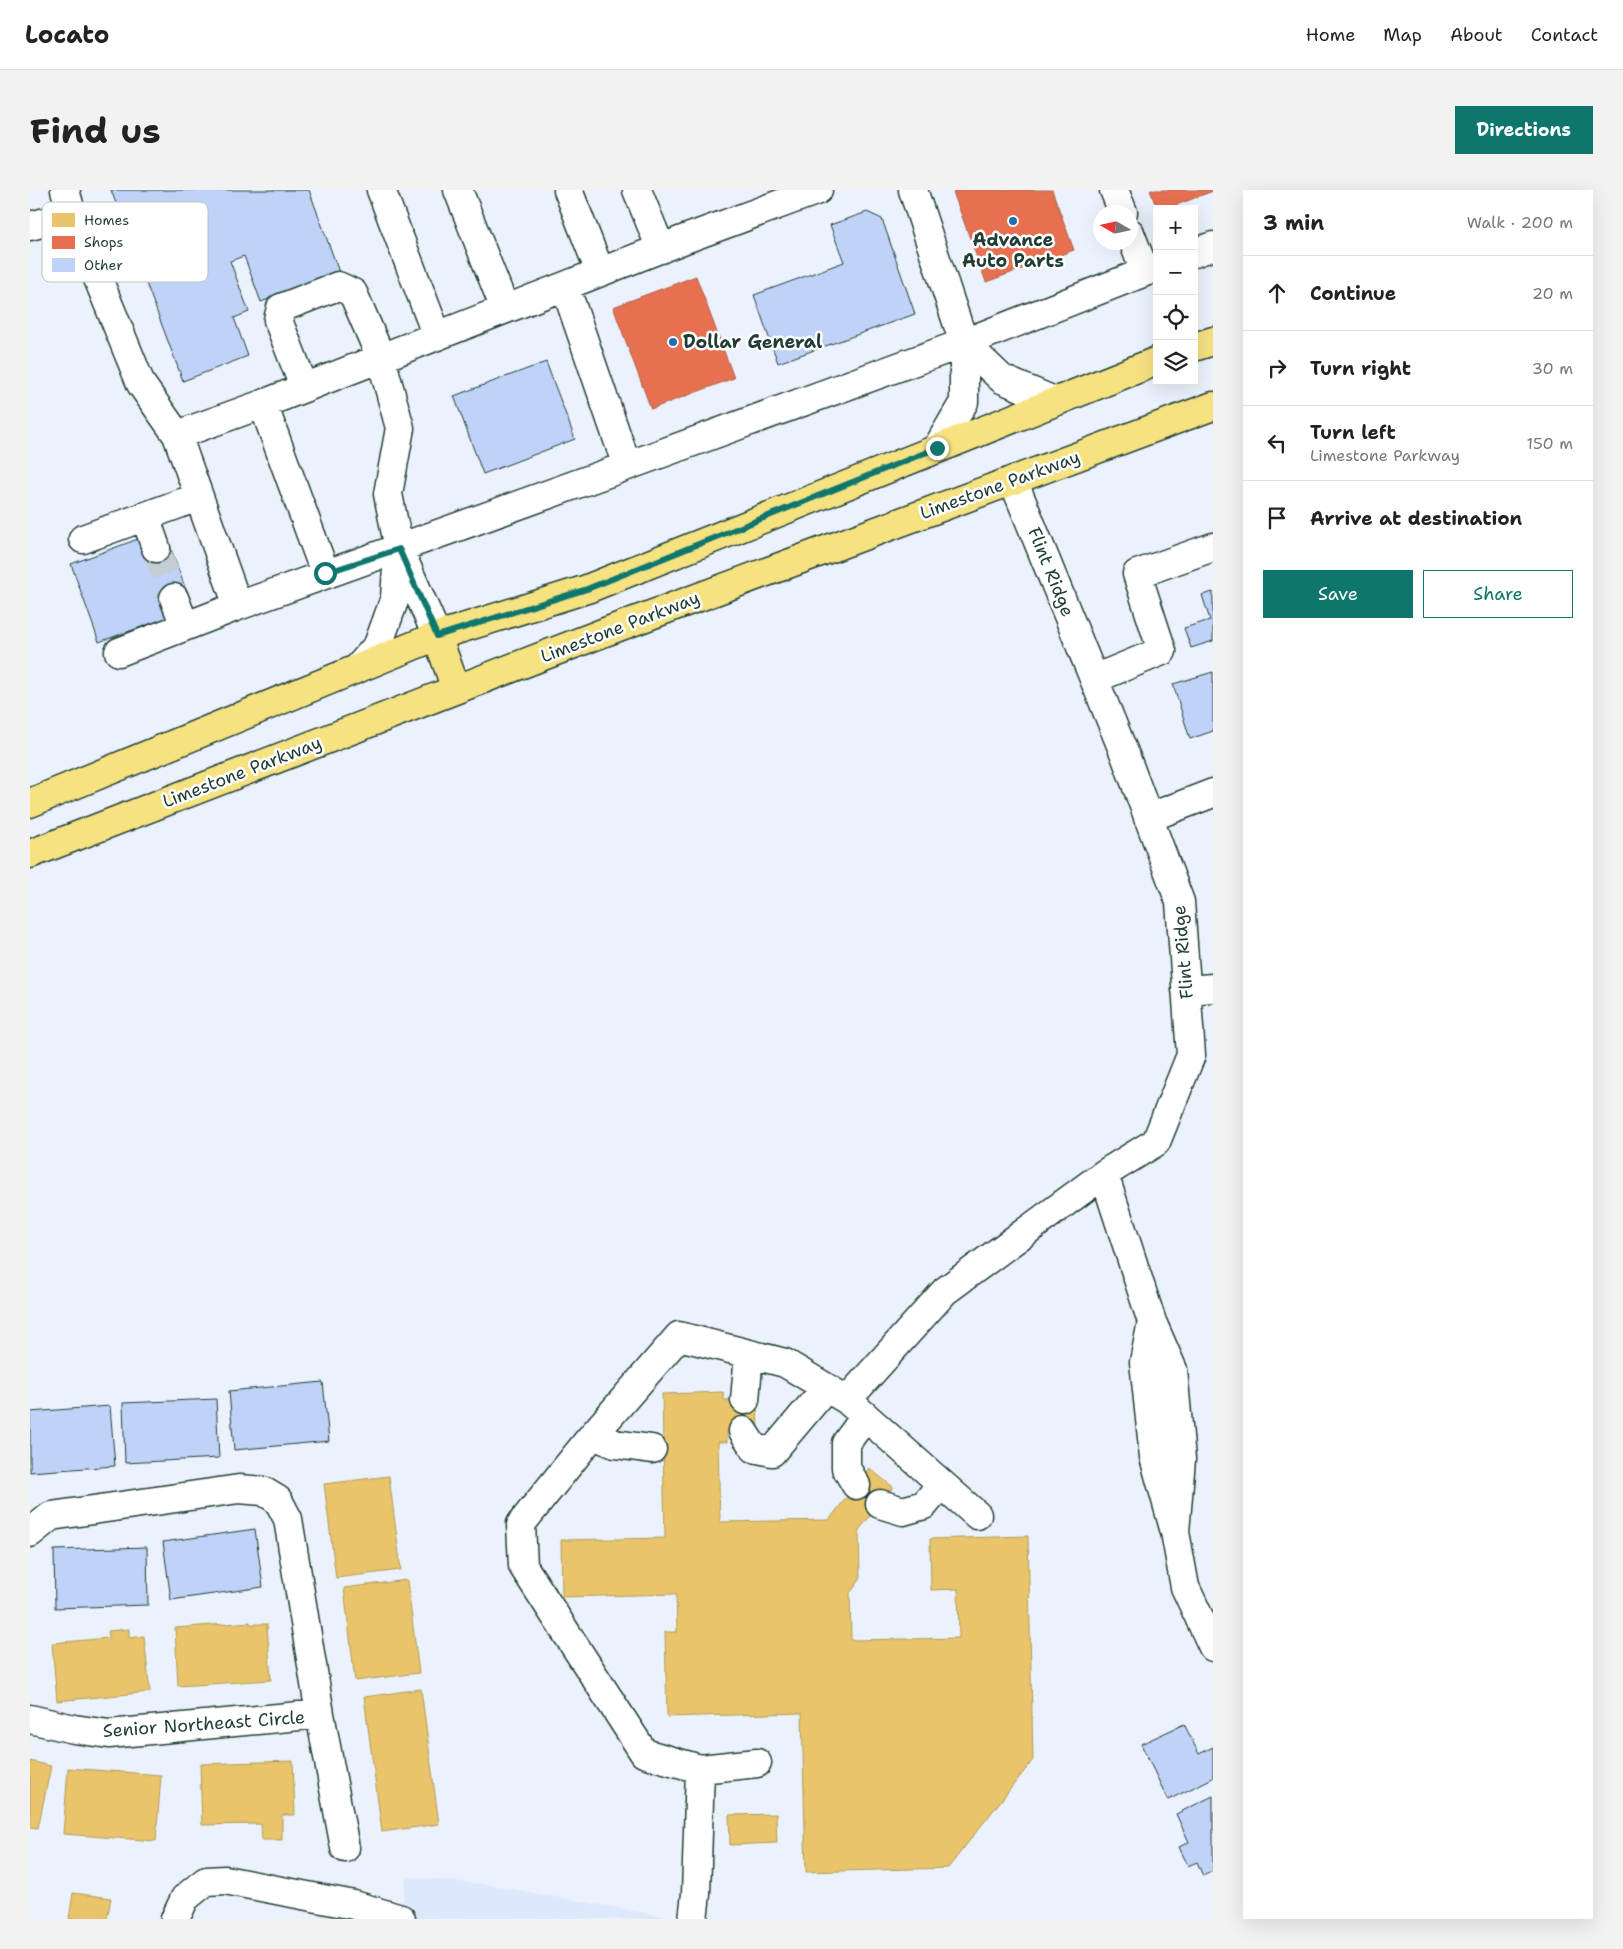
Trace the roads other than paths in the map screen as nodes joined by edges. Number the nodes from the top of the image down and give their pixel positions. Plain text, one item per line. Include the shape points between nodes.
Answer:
1 (382, 190) edge
2 (458, 190) edge
3 (568, 190) edge
4 (637, 190) edge
5 (818, 190) edge
6 (913, 190) edge
7 (1114, 190) edge
8 (1120, 205) edge
9 (42, 218) edge
10 (30, 226) edge
11 (1213, 246) edge
12 (1138, 247) edge
13 (661, 249) junction
14 (1198, 252) edge
15 (1151, 269) edge
16 (600, 272) junction
17 (100, 282) edge
18 (565, 286) junction
19 (506, 309) junction
20 (437, 336) junction
21 (1213, 341) edge
22 (964, 342) junction
23 (1198, 347) edge
24 (381, 358) junction
25 (1153, 363) edge
26 (304, 387) junction
27 (1054, 401) junction
28 (263, 404) junction
29 (1213, 406) edge
30 (177, 435) junction
31 (937, 448) junction
32 (628, 466) junction
33 (1013, 480) junction
34 (198, 497) junction
35 (145, 516) junction
36 (83, 539) dead end
37 (156, 548) tunnel mouth
38 (1213, 548) edge
39 (399, 549) junction
40 (325, 573) junction
41 (174, 598) tunnel mouth
42 (238, 606) junction
43 (185, 626) junction
44 (437, 636) junction
45 (119, 652) dead end
46 (357, 669) junction
47 (1094, 678) junction
48 (456, 689) junction
49 (1213, 793) edge
50 (30, 803) edge
51 (1148, 818) junction
52 (30, 854) edge
53 (1213, 988) edge
54 (1186, 990) junction
55 (1200, 1061) edge
56 (1104, 1174) junction
57 (1152, 1322) junction
58 (749, 1354) junction
59 (744, 1400) dead end
60 (1176, 1400) junction
61 (846, 1402) junction
62 (1149, 1406) junction
63 (743, 1431) dead end
64 (593, 1435) junction
65 (652, 1449) dead end
66 (942, 1484) junction
67 (856, 1485) dead end
68 (880, 1504) dead end
69 (977, 1515) dead end
70 (1175, 1532) junction
71 (30, 1533) edge
72 (1213, 1647) edge
73 (320, 1714) junction
74 (30, 1719) edge
75 (757, 1763) dead end
76 (700, 1769) junction
77 (345, 1848) dead end
78 (175, 1919) edge
79 (401, 1919) edge
80 (693, 1919) edge

1 - 20 street
2 - 19 street
3 - 16 street
4 - 13 street
5 - 13 street
6 - 22 street
7 - 8 street
9 - 10 street
11 - 14 street
12 - 15 street
13 - 16 street
15 - 22 street
16 - 18 street
17 - 30 street via 141,384
18 - 19 street
18 - 32 street
19 - 20 street
20 - 24 street
21 - 23 main road
22 - 27 street via 1002,379
22 - 31 street via 964,402
22 - 32 street
24 - 26 street
24 - 26 street via 353,293 338,286 281,308 278,320
24 - 39 street via 400,428 388,494
25 - 27 main road
26 - 28 street
27 - 31 main road
28 - 30 street
28 - 40 street
29 - 33 main road, Limestone Parkway
30 - 34 street
31 - 44 main road via 587,589
32 - 39 street
33 - 47 street, Flint Ridge
33 - 48 main road, Limestone Parkway
34 - 35 street
34 - 42 street
35 - 36 street
35 - 37 street
38 - 47 street via 1137,574 1162,651
39 - 40 street
39 - 44 street
39 - 46 street via 395,598 378,645
40 - 42 street
41 - 43 street
42 - 43 street
43 - 45 street
44 - 46 main road
44 - 48 main road
46 - 50 main road
47 - 51 street, Flint Ridge
48 - 52 main road, Limestone Parkway
49 - 51 street
51 - 54 street, Flint Ridge via 1180,902
53 - 54 street
54 - 55 street, Flint Ridge via 1191,1055
55 - 56 street, Flint Ridge via 1156,1142
56 - 57 street
56 - 61 street, Flint Ridge via 944,1291
57 - 60 street via 1173,1370
57 - 62 street via 1144,1362
58 - 59 street
58 - 61 street via 785,1363
58 - 64 street via 679,1336
60 - 62 street
60 - 70 street via 1181,1459
61 - 63 street via 772,1452 754,1448
61 - 66 street
61 - 67 street via 846,1468
62 - 70 street via 1154,1457
64 - 65 street via 615,1444
64 - 76 street via 522,1524 523,1566 644,1753
66 - 68 street via 924,1505 902,1511
66 - 69 street
70 - 72 street via 1185,1587
71 - 73 street, Senior Northeast Circle via 52,1516 239,1489 263,1491 278,1500 288,1519
73 - 74 street, Senior Northeast Circle via 109,1734
73 - 77 street, Senior Northeast Circle
75 - 76 street
76 - 80 street
78 - 79 street via 185,1898 206,1882 225,1880 354,1905

